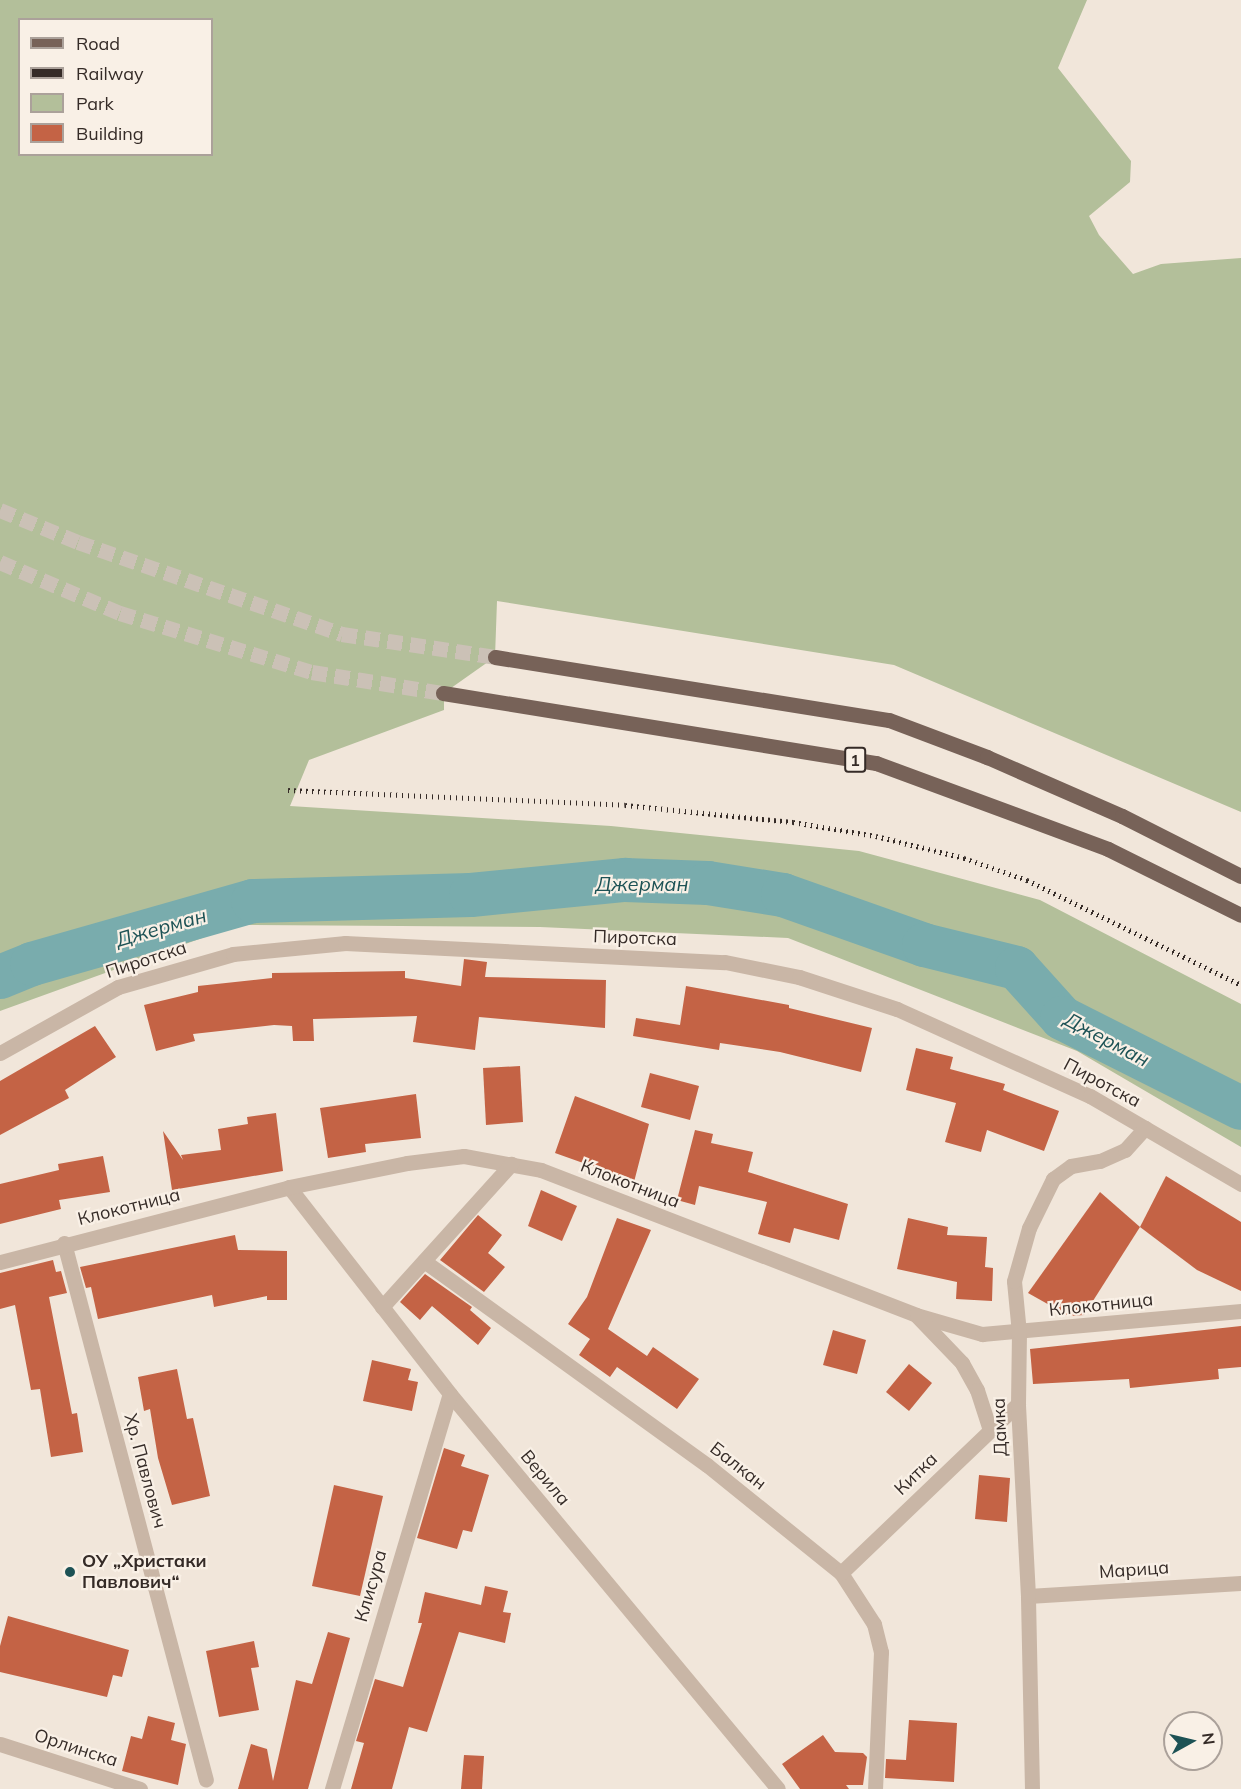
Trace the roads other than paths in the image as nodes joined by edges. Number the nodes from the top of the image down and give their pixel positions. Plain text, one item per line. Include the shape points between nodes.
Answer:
1 (495, 657) tunnel mouth
2 (443, 693) tunnel mouth
3 (1241, 876) edge
4 (1241, 915) edge
5 (0, 1053) edge
6 (1145, 1128) junction
7 (511, 1164) junction
8 (1241, 1184) edge
9 (289, 1187) junction
10 (64, 1243) junction
11 (424, 1261) junction
12 (0, 1262) edge
13 (382, 1307) junction
14 (1241, 1311) edge
15 (916, 1315) junction
16 (1019, 1333) junction
17 (450, 1394) junction
18 (1018, 1404) junction
19 (990, 1430) junction
20 (841, 1573) junction
21 (1241, 1582) edge
22 (1028, 1596) junction
23 (0, 1744) edge
24 (206, 1779) dead end
25 (140, 1789) edge
26 (332, 1789) edge
27 (778, 1789) edge
28 (875, 1789) edge
29 (1032, 1789) edge

1 - 3 main road via 889,720 987,757 1122,816
2 - 4 main road, 1 via 876,763 1108,849
5 - 6 street, Пиротска via 118,987 233,954 345,943 725,962 799,977 897,1009 1090,1096
6 - 8 street, Пиротска
6 - 16 street, Дамка via 1125,1150 1100,1161 1071,1166 1053,1179 1029,1228 1014,1281
7 - 9 street, Клокотница via 464,1156 407,1162
7 - 11 street
7 - 15 street, Клокотница via 541,1170
9 - 10 street, Клокотница
9 - 13 street, Верила
10 - 12 street, Клокотница
10 - 24 street, Хр. Павлович
11 - 13 street
11 - 20 street, Балкан via 707,1465
13 - 17 street, Верила
14 - 16 street, Клокотница
15 - 16 street, Клокотница via 982,1334
15 - 19 street via 962,1363 977,1390
16 - 18 street, Дамка
17 - 26 street, Клисура
17 - 27 street, Верила
18 - 19 street, Китка
18 - 22 street, Дамка
19 - 20 street, Китка
20 - 28 street, Балкан via 874,1624 881,1652
21 - 22 street, Марица
22 - 29 street, Дамка
23 - 25 street, Орлинска

